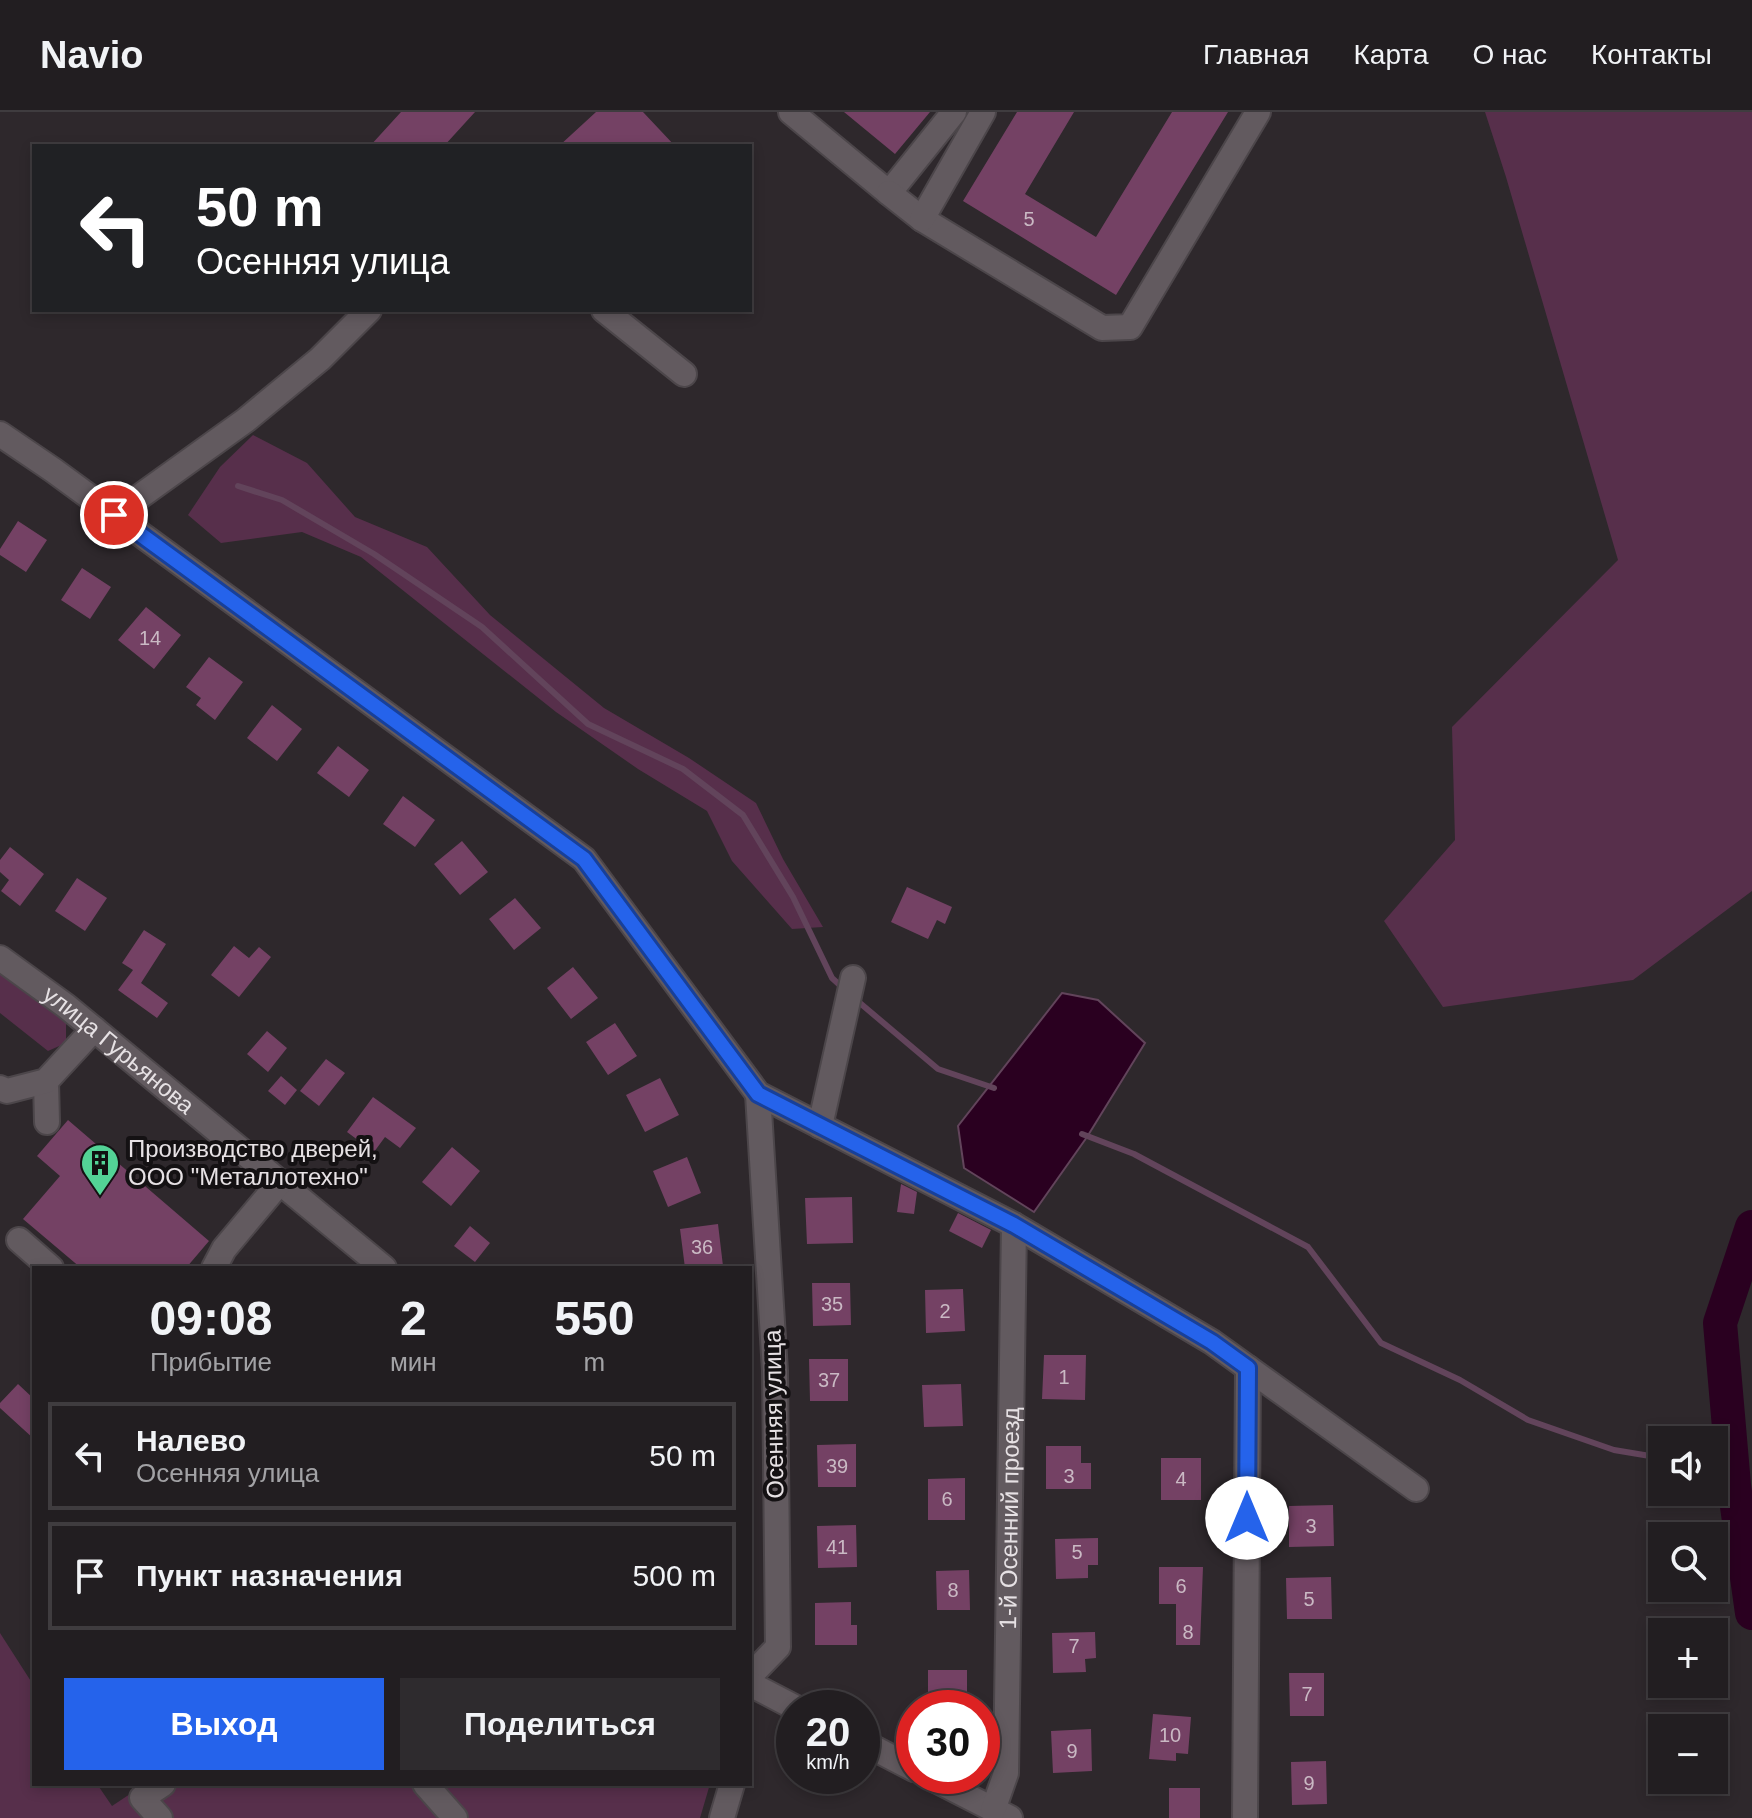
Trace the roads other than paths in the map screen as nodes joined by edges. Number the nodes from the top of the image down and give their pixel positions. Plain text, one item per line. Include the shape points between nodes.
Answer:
1 (791, 112) edge
2 (954, 112) edge
3 (983, 112) edge
4 (1258, 112) edge
5 (889, 193) junction
6 (922, 219) junction
7 (367, 312) edge
8 (606, 312) edge
9 (684, 374) dead end
10 (0, 434) edge
11 (114, 515) junction
12 (0, 958) edge
13 (853, 978) dead end
14 (94, 1029) junction
15 (46, 1081) junction
16 (0, 1088) edge
17 (758, 1094) junction
18 (47, 1122) dead end
19 (820, 1126) junction
20 (280, 1182) junction
21 (1014, 1225) junction
22 (19, 1240) dead end
23 (49, 1266) edge
24 (215, 1266) edge
25 (382, 1266) edge
26 (1248, 1368) junction
27 (1416, 1489) dead end
28 (752, 1674) edge
29 (752, 1685) edge
30 (776, 1698) edge
31 (427, 1786) edge
32 (731, 1786) edge
33 (141, 1791) edge
34 (963, 1794) edge
35 (1001, 1814) edge
36 (160, 1818) edge
37 (455, 1818) edge
38 (722, 1818) edge
39 (1245, 1818) edge

1 - 5 street
2 - 5 street
3 - 6 street
4 - 6 street via 1130,327 1102,328
5 - 6 street
7 - 11 street via 246,420
8 - 9 street
10 - 11 street
11 - 17 street via 584,859
12 - 14 street, улица Гурьянова
13 - 19 street
14 - 15 street
14 - 20 street, улица Гурьянова
15 - 16 street via 7,1091
15 - 18 street
17 - 19 street
17 - 28 street, Осенняя улица via 775,1371 778,1647
19 - 21 street
20 - 24 street
20 - 25 street, улица Гурьянова
21 - 26 street
21 - 35 street, 1-й Осенний проезд via 1006,1773
22 - 23 street
26 - 27 street
26 - 39 street
29 - 30 street
31 - 37 street
32 - 38 street
33 - 36 street
34 - 35 street

